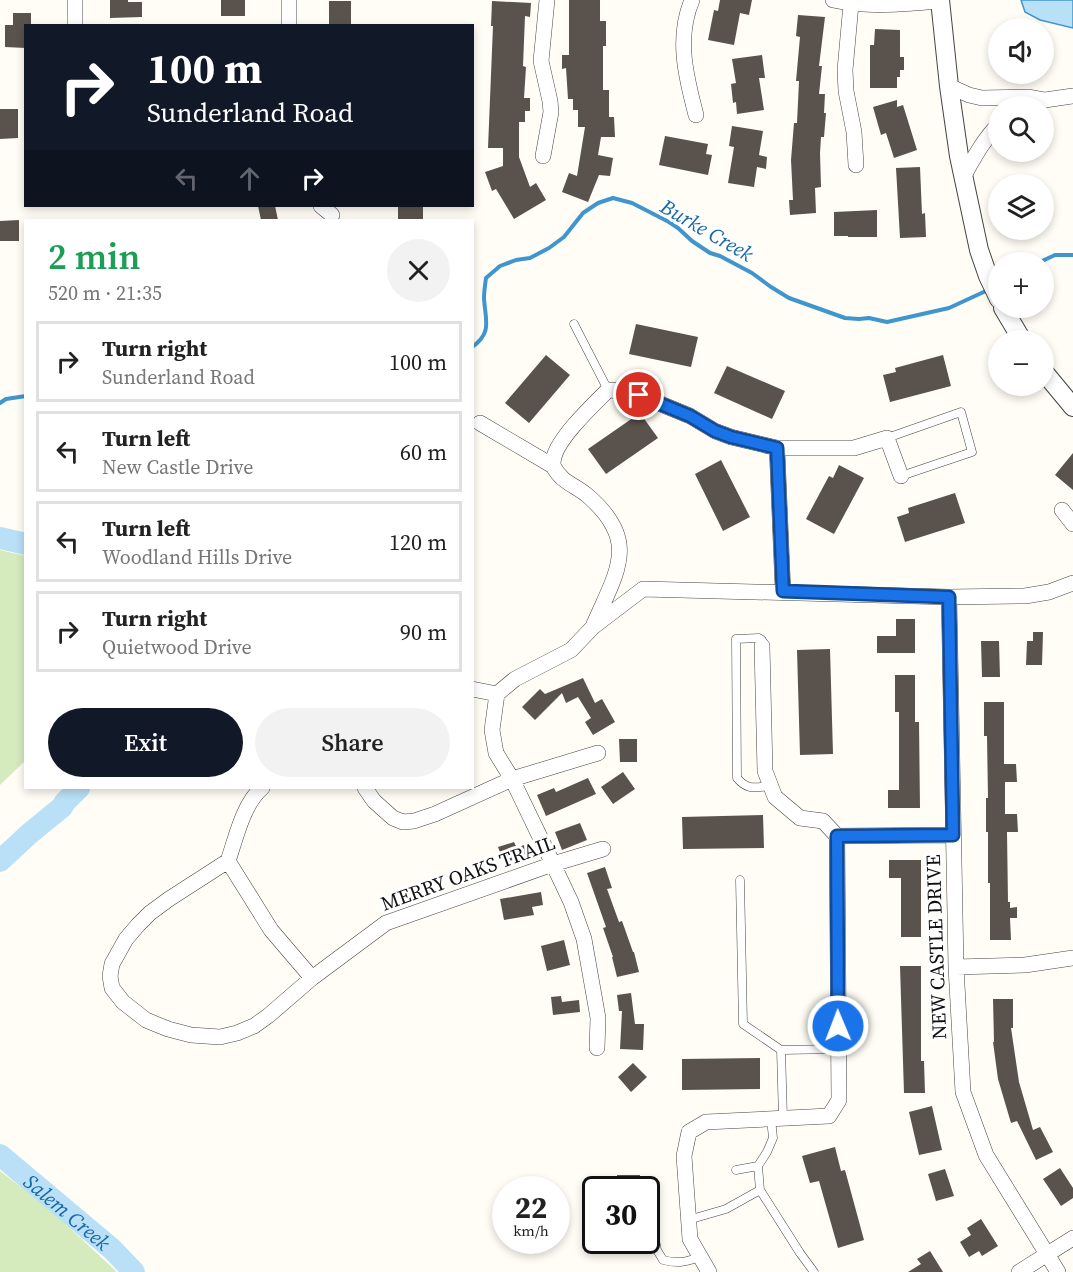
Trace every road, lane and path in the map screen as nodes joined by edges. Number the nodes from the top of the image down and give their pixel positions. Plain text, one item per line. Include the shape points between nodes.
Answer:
1 (75, 0) edge
2 (289, 0) edge
3 (547, 0) edge
4 (692, 0) edge
5 (833, 0) edge
6 (940, 0) edge
7 (851, 4) junction
8 (75, 24) edge
9 (289, 24) edge
10 (949, 86) junction
11 (1073, 96) edge
12 (988, 98) edge
13 (1054, 99) edge
14 (696, 115) dead end
15 (988, 137) edge
16 (543, 156) dead end
17 (856, 165) dead end
18 (963, 177) junction
19 (988, 276) edge
20 (574, 324) dead end
21 (1054, 384) edge
22 (608, 390) junction
23 (1073, 407) edge
24 (480, 423) dead end
25 (887, 438) junction
26 (777, 448) junction
27 (553, 466) junction
28 (901, 476) joint
29 (1062, 510) dead end
30 (1073, 525) edge
31 (1073, 583) edge
32 (783, 591) junction
33 (949, 597) junction
34 (593, 627) junction
35 (762, 646) joint
36 (474, 689) edge
37 (498, 694) junction
38 (598, 753) dead end
39 (512, 779) junction
40 (771, 786) junction
41 (261, 789) edge
42 (366, 789) edge
43 (953, 835) junction
44 (837, 836) junction
45 (603, 849) dead end
46 (228, 861) junction
47 (553, 864) junction
48 (740, 880) dead end
49 (1073, 958) edge
50 (956, 968) junction
51 (312, 978) junction
52 (597, 1048) dead end
53 (839, 1049) junction
54 (781, 1050) junction
55 (777, 1119) junction
56 (758, 1166) junction
57 (736, 1170) dead end
58 (760, 1190) junction
59 (688, 1220) junction
60 (1073, 1239) edge
61 (659, 1254) edge
62 (1047, 1254) junction
63 (700, 1257) junction
64 (709, 1272) edge
65 (814, 1272) edge
66 (1019, 1272) edge
67 (1058, 1272) edge

1 - 8 street
2 - 9 street
3 - 16 street via 541,61 551,112
4 - 14 street via 683,43
5 - 7 street
6 - 7 street via 892,6
6 - 10 street
7 - 17 street via 845,70
10 - 12 street
10 - 18 street
11 - 13 street
15 - 18 street
18 - 19 street
20 - 22 lane
21 - 23 street
22 - 26 street via 639,395 715,431
22 - 27 street via 562,441
24 - 27 street
25 - 26 street via 854,448
25 - 28 street
25 - 28 lane via 961,412 972,452
26 - 32 street
27 - 34 street via 559,477 584,492 605,512 620,544 614,578
29 - 30 street
31 - 33 street via 1025,596
32 - 33 street
32 - 34 street via 643,589
33 - 43 street, NEW CASTLE DRIVE
34 - 37 street via 571,650 515,679
35 - 40 street via 765,771
35 - 40 lane via 759,638 736,639 737,778 749,788
36 - 37 street
37 - 39 street via 492,730 496,753
38 - 39 street
39 - 42 street via 435,814 403,822 393,818
39 - 47 street
40 - 44 street via 775,797 800,818 823,821
41 - 46 street via 251,800
43 - 44 street
43 - 50 street, NEW CASTLE DRIVE
44 - 53 street
45 - 47 street, MERRY OAKS TRAIL
46 - 51 street via 271,930
46 - 51 street, MERRY OAKS TRAIL via 169,898 138,925 112,964 112,988 146,1020 191,1035 220,1037 261,1021
47 - 51 street, MERRY OAKS TRAIL via 386,923
47 - 52 street via 584,939 598,1018
48 - 54 lane via 743,1024
49 - 50 street
50 - 62 street, NEW CASTLE DRIVE via 963,1092 986,1155
53 - 54 lane
53 - 55 street via 839,1100 829,1116
54 - 55 lane
55 - 56 lane via 773,1138
55 - 59 street via 706,1122 689,1132 684,1156
56 - 57 lane
56 - 58 lane
58 - 59 lane via 726,1209
58 - 65 lane
59 - 63 street via 690,1239
60 - 62 street
61 - 63 lane via 663,1260 674,1263
62 - 66 street
62 - 67 street, NEW CASTLE DRIVE
63 - 64 street

